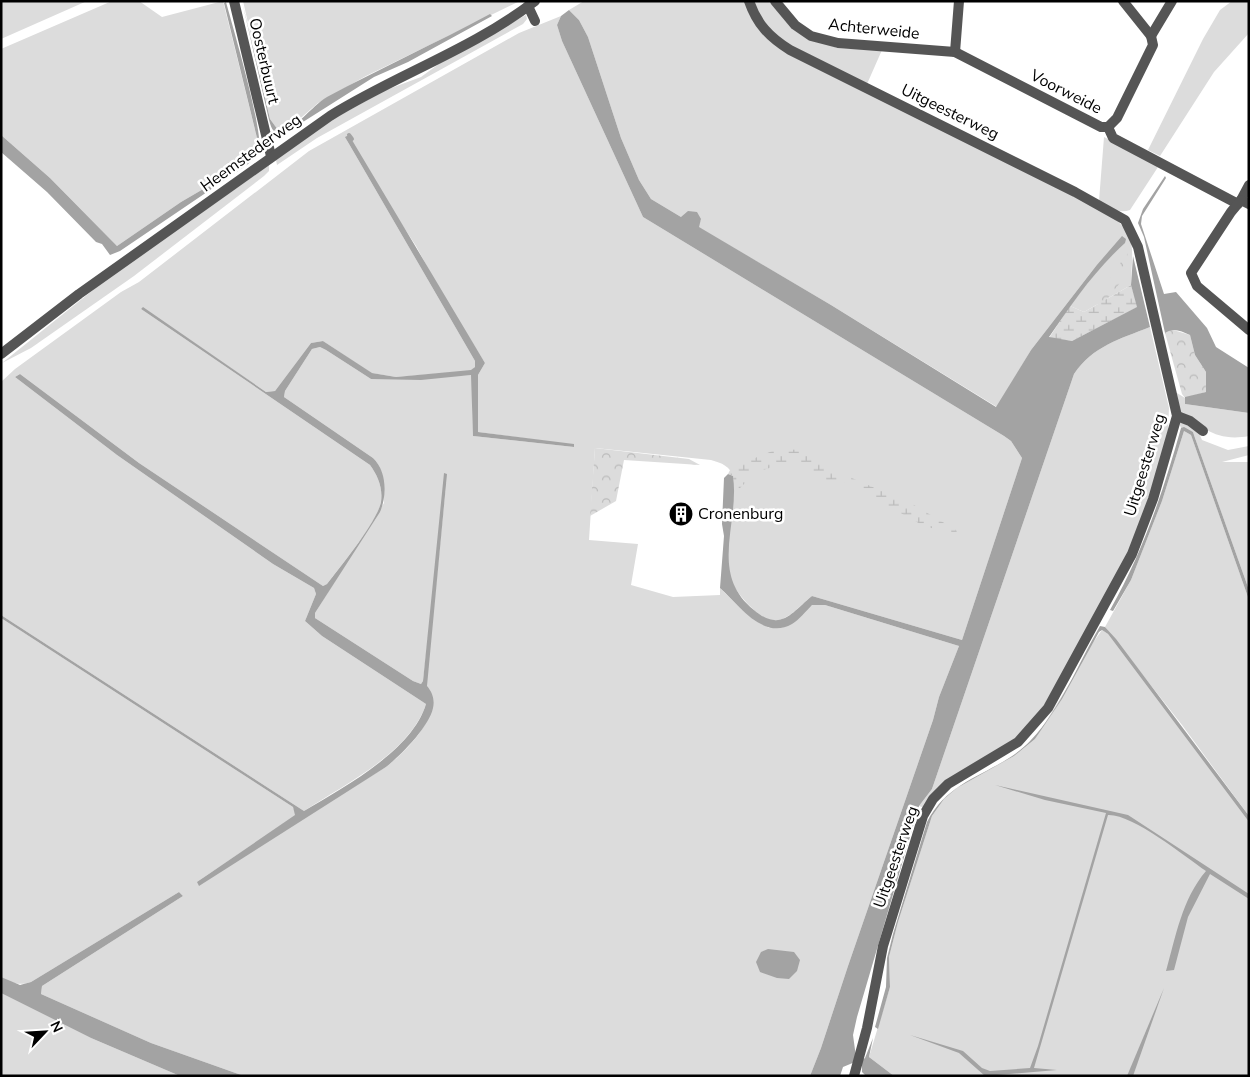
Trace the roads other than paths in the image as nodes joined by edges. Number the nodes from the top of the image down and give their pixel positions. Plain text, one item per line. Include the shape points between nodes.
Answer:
1 (234, 1) edge
2 (749, 1) edge
3 (774, 1) edge
4 (959, 1) edge
5 (1122, 1) edge
6 (1172, 1) edge
7 (532, 4) edge
8 (536, 21) dead end
9 (1151, 36) junction
10 (955, 52) junction
11 (1108, 128) junction
12 (271, 156) junction
13 (1249, 185) edge
14 (1243, 203) edge
15 (1249, 330) edge
16 (1, 354) edge
17 (1177, 416) junction
18 (1203, 432) dead end
19 (855, 1071) edge

1 - 12 street, Oosterbuurt
2 - 17 street, Uitgeesterweg via 768,34 790,50 1125,220 1138,247
3 - 10 street, Achterweide via 795,25 823,40
4 - 10 street
5 - 9 street
6 - 9 street, Voorweide
7 - 8 street
7 - 12 street, Heemstederweg via 448,54 357,98
9 - 11 street, Voorweide via 1153,45 1117,118
10 - 11 street, Voorweide
11 - 14 street via 1113,138
12 - 16 street, Heemstederweg
13 - 14 street
14 - 15 street via 1191,273 1197,286
17 - 18 street via 1190,421
17 - 19 street, Uitgeesterweg via 1153,498 1132,554 1048,708 1018,742 948,784 922,816 883,946

